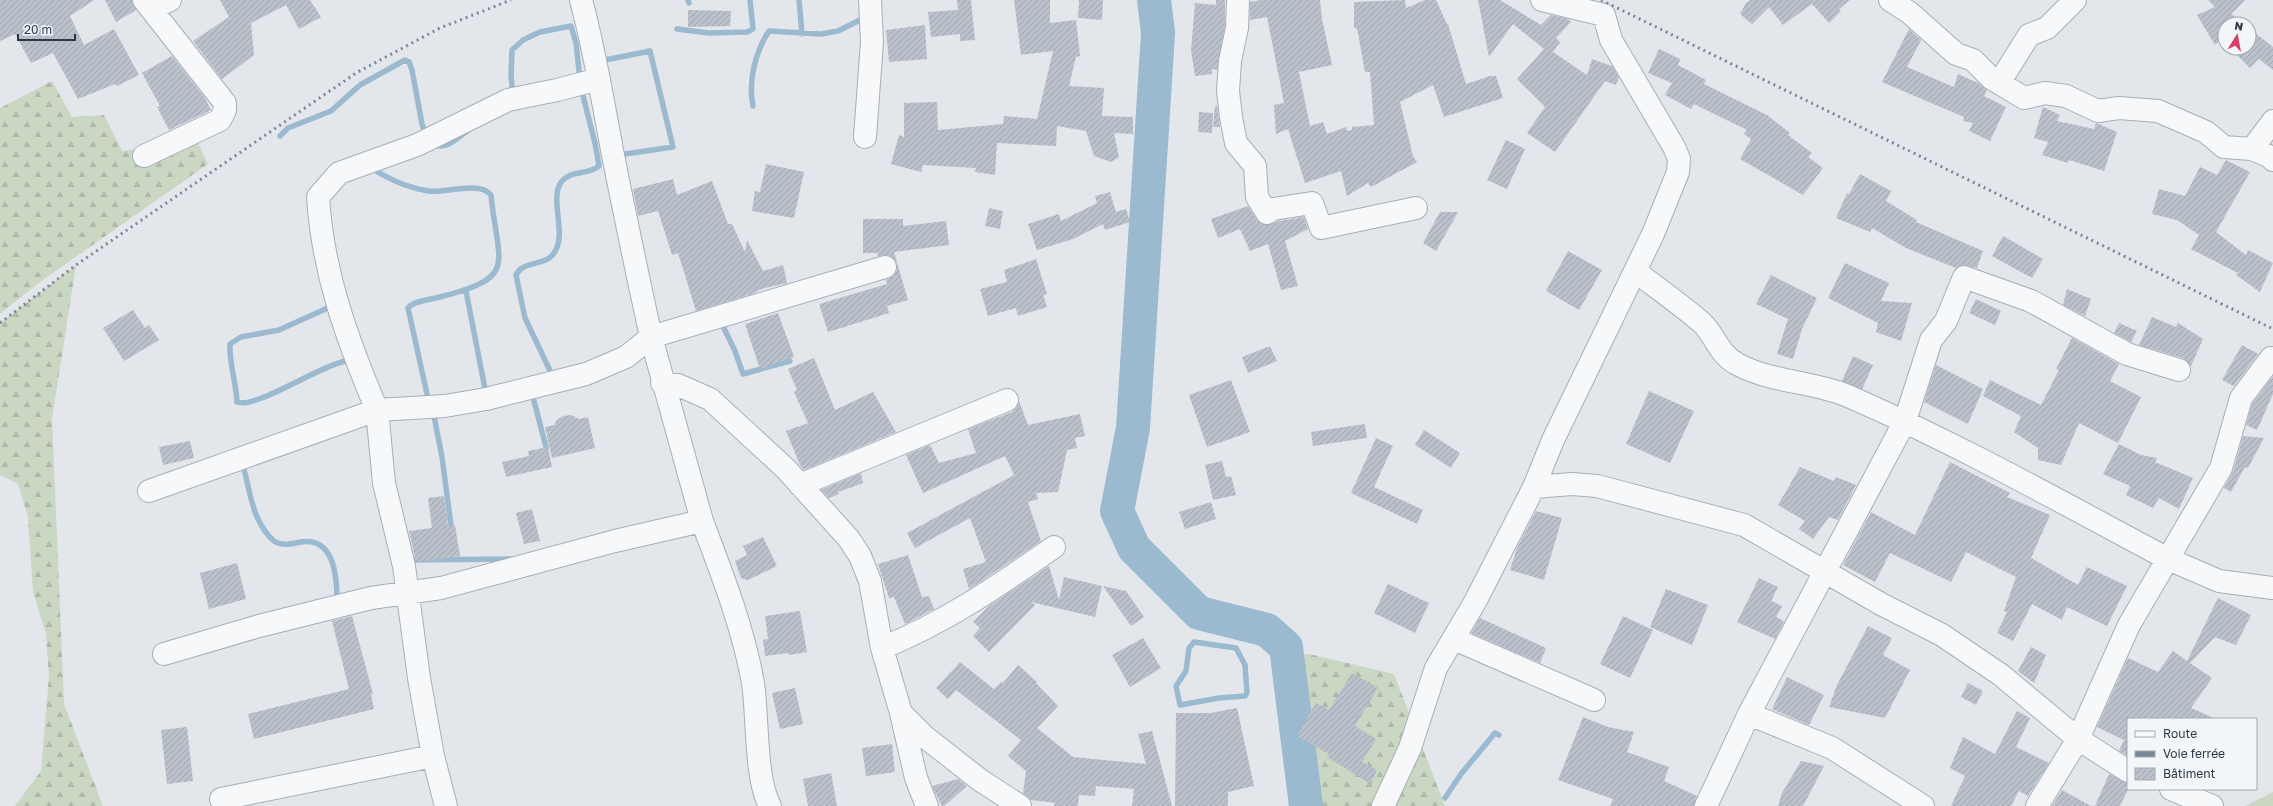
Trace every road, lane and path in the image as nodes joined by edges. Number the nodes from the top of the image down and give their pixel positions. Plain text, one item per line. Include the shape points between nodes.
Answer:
1 (582, 0) edge
2 (870, 0) edge
3 (1238, 0) edge
4 (1542, 0) edge
5 (1890, 0) edge
6 (2075, 0) edge
7 (155, 3) edge
8 (599, 78) junction
9 (1999, 83) junction
10 (2273, 121) edge
11 (865, 137) dead end
12 (2252, 149) junction
13 (144, 156) dead end
14 (2273, 160) edge
15 (1416, 208) dead end
16 (885, 267) dead end
17 (1635, 271) junction
18 (651, 337) junction
19 (2273, 360) edge
20 (2179, 370) dead end
21 (662, 383) junction
22 (1007, 400) dead end
23 (377, 410) junction
24 (1905, 421) junction
25 (800, 485) junction
26 (1534, 487) junction
27 (149, 491) dead end
28 (702, 521) junction
29 (1054, 547) dead end
30 (2168, 559) junction
31 (1826, 574) junction
32 (2273, 588) edge
33 (408, 594) junction
34 (1454, 639) junction
35 (882, 648) junction
36 (164, 654) dead end
37 (1594, 700) dead end
38 (901, 713) junction
39 (1749, 714) junction
40 (2078, 739) junction
41 (433, 756) junction
42 (2127, 770) edge
43 (2174, 790) edge
44 (221, 799) dead end
45 (446, 806) edge
46 (770, 806) edge
47 (927, 806) edge
48 (1020, 806) edge
49 (1383, 806) edge
50 (1706, 806) edge
51 (1923, 806) edge
52 (2037, 806) edge
53 (2212, 806) edge

1 - 8 street
2 - 11 street via 872,42
3 - 15 street via 1237,28 1230,61 1228,91 1231,117 1236,143 1255,166 1257,197 1267,213 1273,209 1312,203 1321,228
4 - 17 street via 1604,15 1611,40 1679,159 1675,183
5 - 9 street via 1910,13 1956,54 1972,60
6 - 9 street via 2047,28 2029,36
7 - 13 street via 225,103 225,110 220,120
8 - 18 street
8 - 23 street via 508,100 431,138 339,173 318,197 320,226 333,292 342,322
9 - 12 street via 2024,98 2045,93 2066,96 2098,111 2119,108 2158,111 2206,132 2224,147
10 - 12 street
12 - 14 street
16 - 18 street
17 - 24 street via 1702,322 1724,354 1737,365 1759,374 1828,388
17 - 26 street via 1553,440
18 - 21 street
18 - 23 street via 626,357 586,374 486,399 445,406
19 - 30 street via 2271,358 2241,398 2221,468
20 - 24 street via 2126,354 2031,301 1964,278 1946,321 1931,340
21 - 25 street via 678,385 710,399 765,448
21 - 28 street
22 - 25 street
23 - 27 street
23 - 33 street via 384,483 398,538
24 - 30 street
24 - 31 street
25 - 35 street via 849,539 860,556 875,600
26 - 31 street via 1572,484 1598,486 1728,520 1753,530
26 - 34 street
28 - 33 street via 615,541 441,588
28 - 46 street via 739,623 746,651 753,684 762,783
29 - 35 street via 946,619
30 - 32 street via 2219,581
30 - 40 street via 2130,625
31 - 39 street
31 - 40 street via 1942,635 2001,675
33 - 36 street via 371,598 259,626
33 - 41 street
34 - 37 street
34 - 49 street via 1436,668 1410,748
35 - 38 street
38 - 47 street via 916,778
38 - 48 street via 925,737 980,780
39 - 50 street
39 - 51 street via 1832,748
40 - 42 street
40 - 52 street
41 - 44 street
41 - 45 street
43 - 53 street

